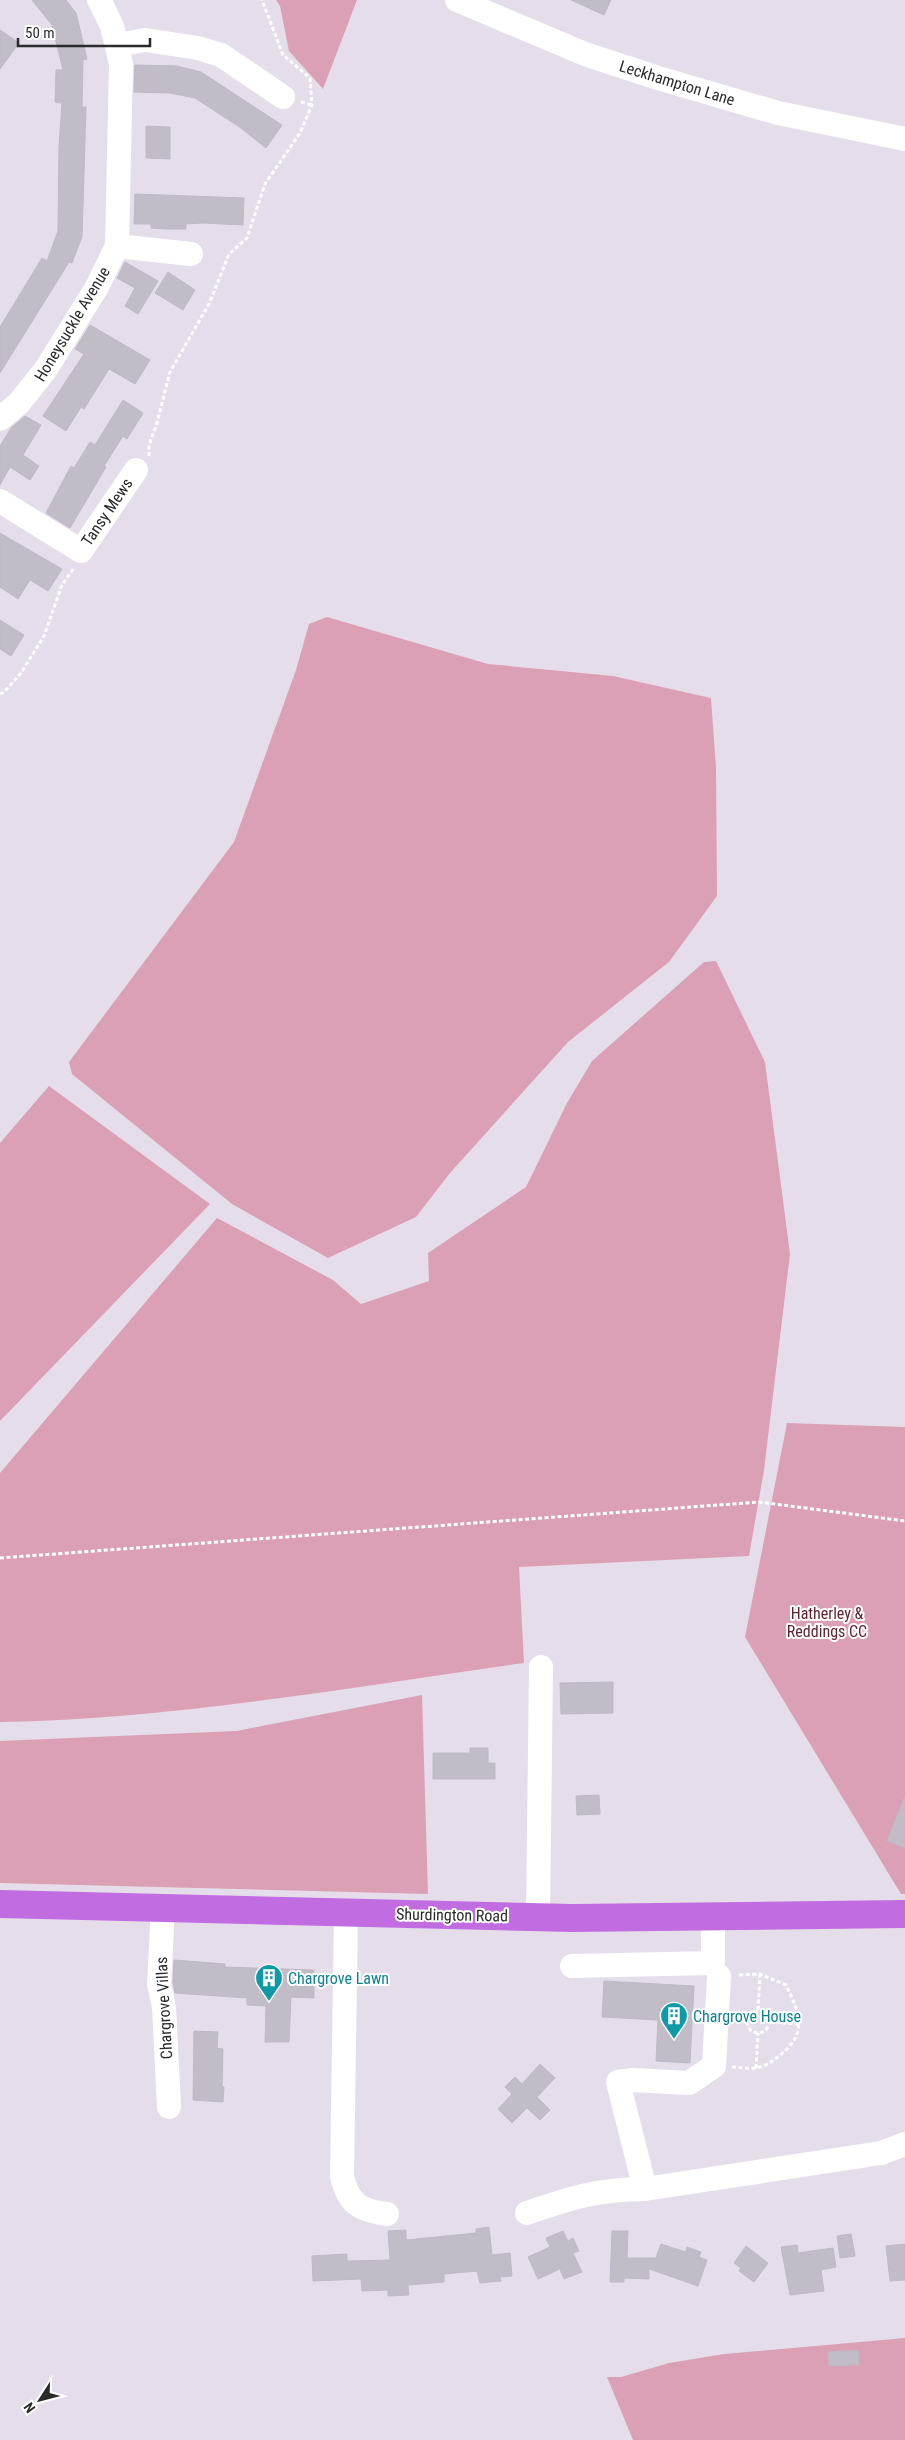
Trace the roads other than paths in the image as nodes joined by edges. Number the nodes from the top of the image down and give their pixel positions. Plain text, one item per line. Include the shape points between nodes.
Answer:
1 (99, 0) edge
2 (458, 0) edge
3 (117, 45) junction
4 (283, 97) dead end
5 (905, 138) edge
6 (117, 246) junction
7 (191, 254) dead end
8 (0, 419) edge
9 (142, 466) road end
10 (0, 501) edge
11 (541, 1667) dead end
12 (0, 1904) edge
13 (163, 1908) junction
14 (346, 1913) junction
15 (905, 1914) edge
16 (713, 1916) junction
17 (538, 1917) junction
18 (572, 1966) dead end
19 (719, 1976) road end
20 (169, 2107) dead end
21 (905, 2144) edge
22 (645, 2189) junction
23 (528, 2213) dead end
24 (387, 2214) dead end

1 - 3 street, Honeysuckle Avenue
2 - 5 street, Leckhampton Lane via 586,54 658,78 778,113
3 - 4 street via 145,40 221,55
3 - 6 street, Honeysuckle Avenue via 122,84
6 - 7 street
6 - 8 street, Honeysuckle Avenue via 97,287 46,369 19,403
9 - 10 street, Tansy Mews via 81,551
11 - 17 street
12 - 13 main road, Shurdington Road
13 - 14 main road, Shurdington Road
13 - 20 street, Chargrove Villas via 159,1984 164,2007
14 - 17 main road, Shurdington Road
14 - 24 street via 342,2176 347,2193 357,2205 371,2212
15 - 16 main road, Shurdington Road
16 - 17 main road, Shurdington Road
16 - 18 street via 713,1963
19 - 22 street via 714,2066 689,2082 618,2082
21 - 22 street via 881,2153
22 - 23 street via 582,2194

